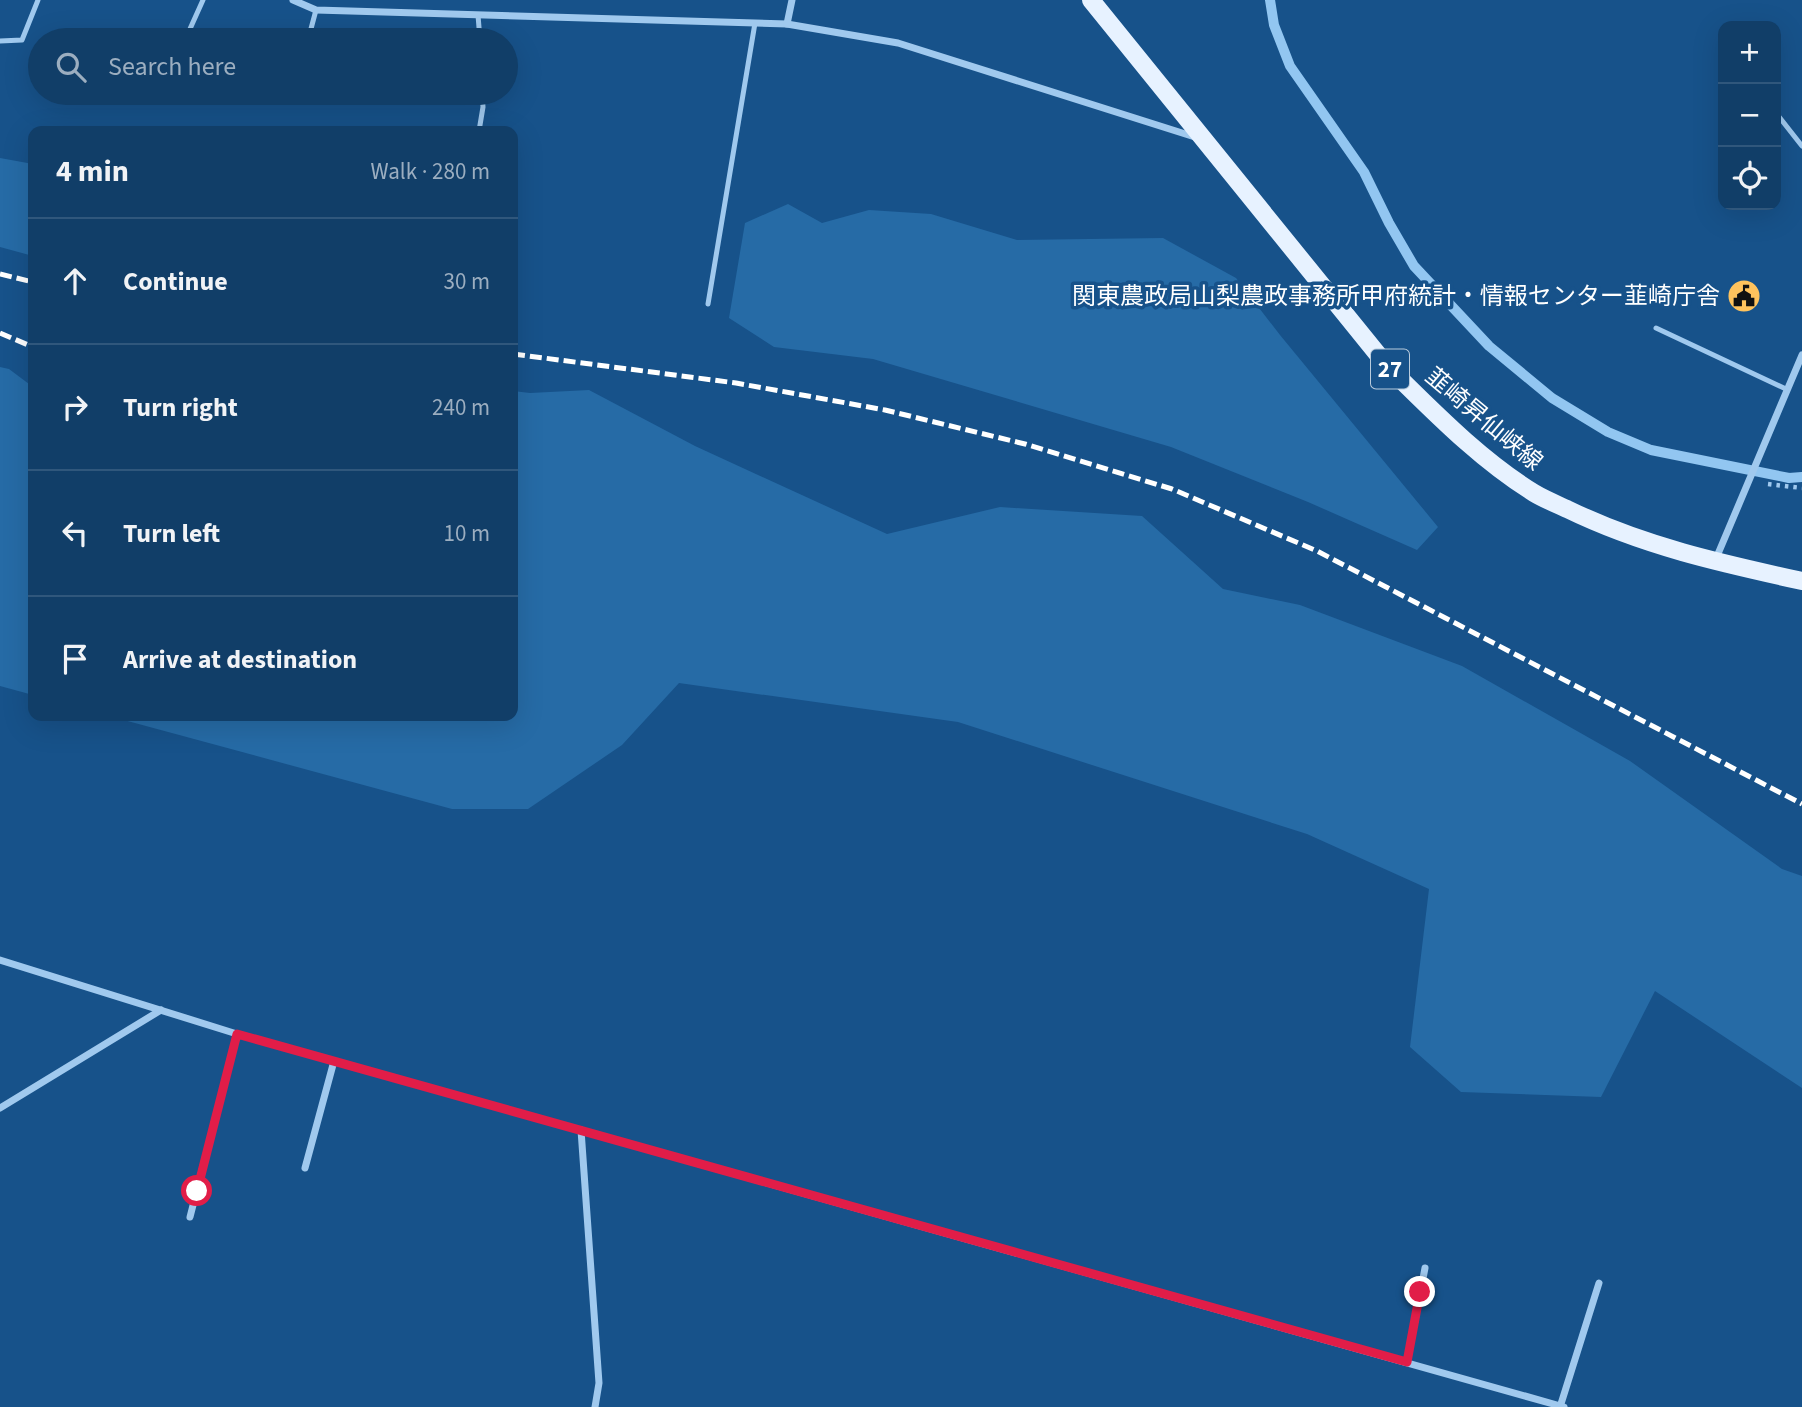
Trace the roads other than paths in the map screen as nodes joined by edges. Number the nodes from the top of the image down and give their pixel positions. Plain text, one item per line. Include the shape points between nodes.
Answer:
1 (38, 0) edge
2 (203, 0) edge
3 (293, 0) edge
4 (792, 0) edge
5 (1091, 0) edge
6 (316, 10) junction
7 (478, 15) junction
8 (755, 23) junction
9 (787, 24) junction
10 (190, 28) edge
11 (311, 28) edge
12 (479, 28) edge
13 (0, 41) edge
14 (483, 105) edge
15 (1781, 119) edge
16 (480, 126) edge
17 (1203, 139) junction
18 (1802, 146) edge
19 (708, 304) dead end
20 (1656, 328) dead end
21 (1802, 355) edge
22 (1786, 389) junction
23 (1714, 562) junction
24 (1802, 581) edge
25 (0, 960) edge
26 (160, 1010) junction
27 (237, 1034) junction
28 (334, 1061) junction
29 (0, 1108) edge
30 (581, 1130) junction
31 (305, 1168) dead end
32 (190, 1217) dead end
33 (1425, 1268) dead end
34 (1599, 1283) dead end
35 (1407, 1362) junction
36 (595, 1407) edge
37 (1561, 1407) edge

1 - 13 lane via 22,40
2 - 10 lane
3 - 6 street
4 - 9 street
5 - 17 main road, 韮崎昇仙峡線 / 27
6 - 7 street
6 - 11 lane
7 - 8 street
7 - 12 lane
8 - 9 street
8 - 19 lane
9 - 17 street via 898,43
14 - 16 lane
15 - 18 lane
17 - 23 main road, 韮崎昇仙峡線 / 27 via 1388,367 1437,416 1534,493 1609,530
20 - 22 lane
21 - 22 street
22 - 23 street
23 - 24 main road, 韮崎昇仙峡線 / 27
25 - 26 street
26 - 27 street
26 - 29 street
27 - 28 street
27 - 32 street
28 - 30 street
28 - 31 street
30 - 35 street
30 - 36 street via 598,1383
33 - 35 street
34 - 37 street
35 - 37 street

